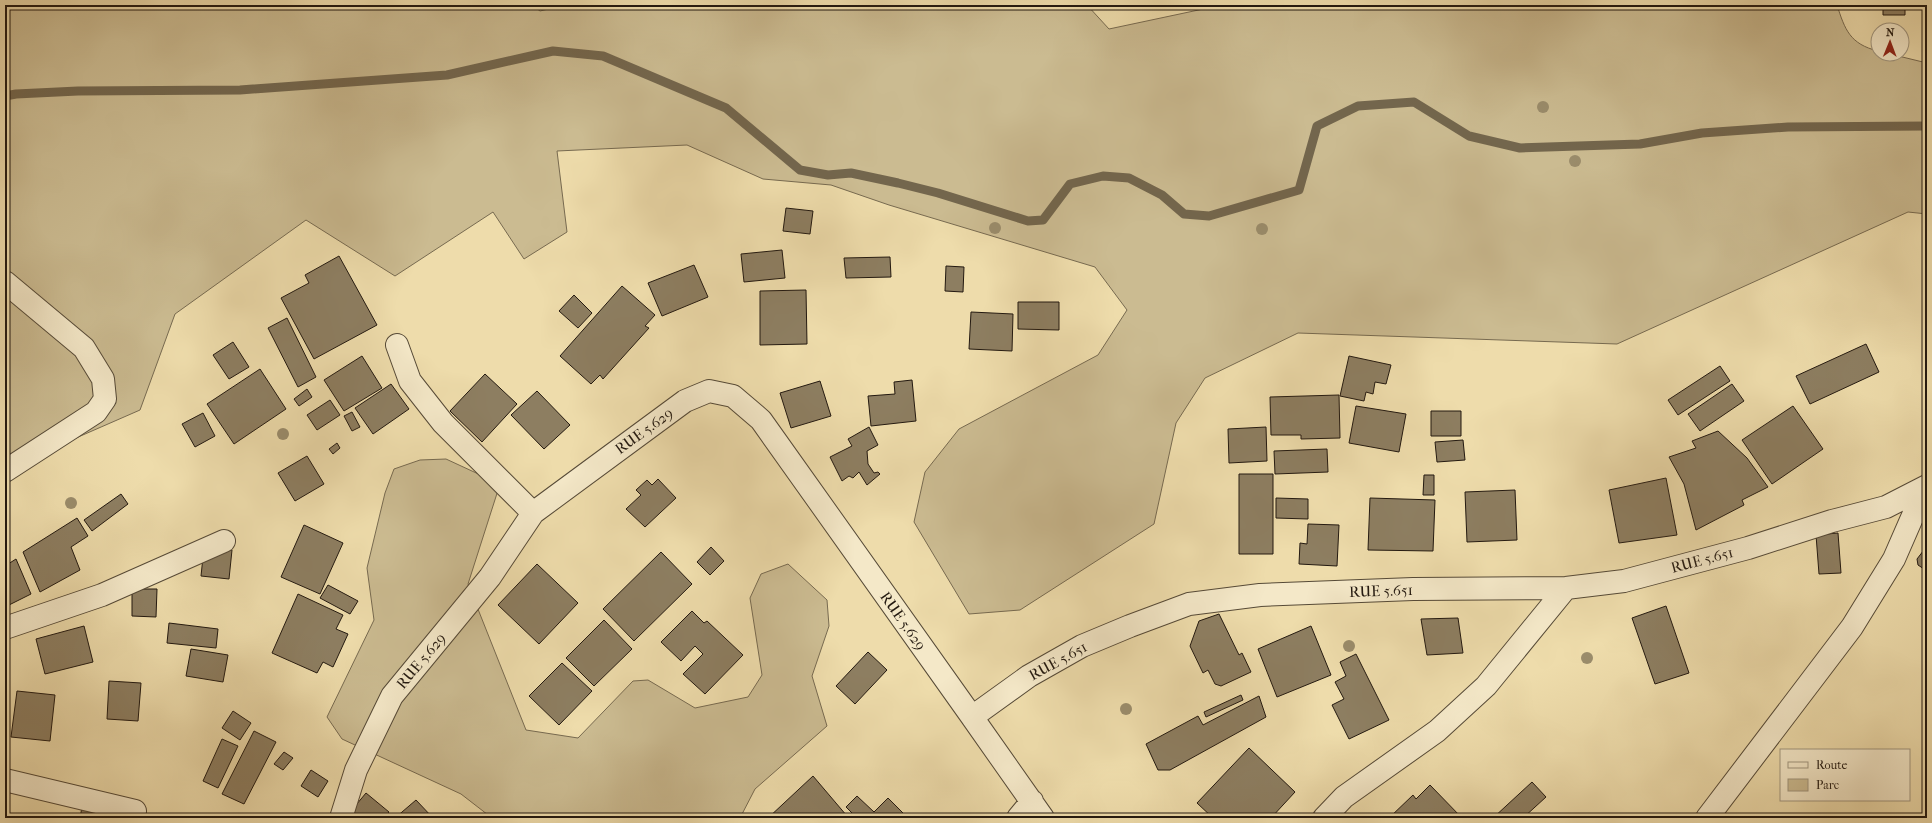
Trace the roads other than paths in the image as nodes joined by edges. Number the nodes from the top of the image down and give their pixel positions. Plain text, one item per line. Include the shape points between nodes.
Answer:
1 (5, 282) edge
2 (397, 345) dead end
3 (5, 471) edge
4 (1926, 487) edge
5 (533, 513) junction
6 (224, 541) dead end
7 (1566, 588) junction
8 (5, 628) edge
9 (972, 717) junction
10 (5, 780) edge
11 (1037, 810) edge
12 (135, 811) dead end
13 (342, 818) edge
14 (1018, 818) edge
15 (1324, 818) edge
16 (1706, 818) edge

1 - 3 street via 84,348 103,379 105,399 96,412
2 - 5 street via 410,381 443,423
4 - 7 street, RUE 5.651 via 1886,507 1748,548 1624,581
4 - 16 street via 1894,559 1852,627
5 - 9 street, RUE 5.629 via 685,401 709,391 733,396 761,420
5 - 13 street, RUE 5.629 via 490,577 392,696 356,770
6 - 8 street via 102,595
7 - 9 street, RUE 5.651 via 1413,589 1260,595 1189,604 1082,646 1029,676
7 - 15 street via 1486,686 1437,731 1344,797
9 - 11 street
10 - 12 street
11 - 14 street

